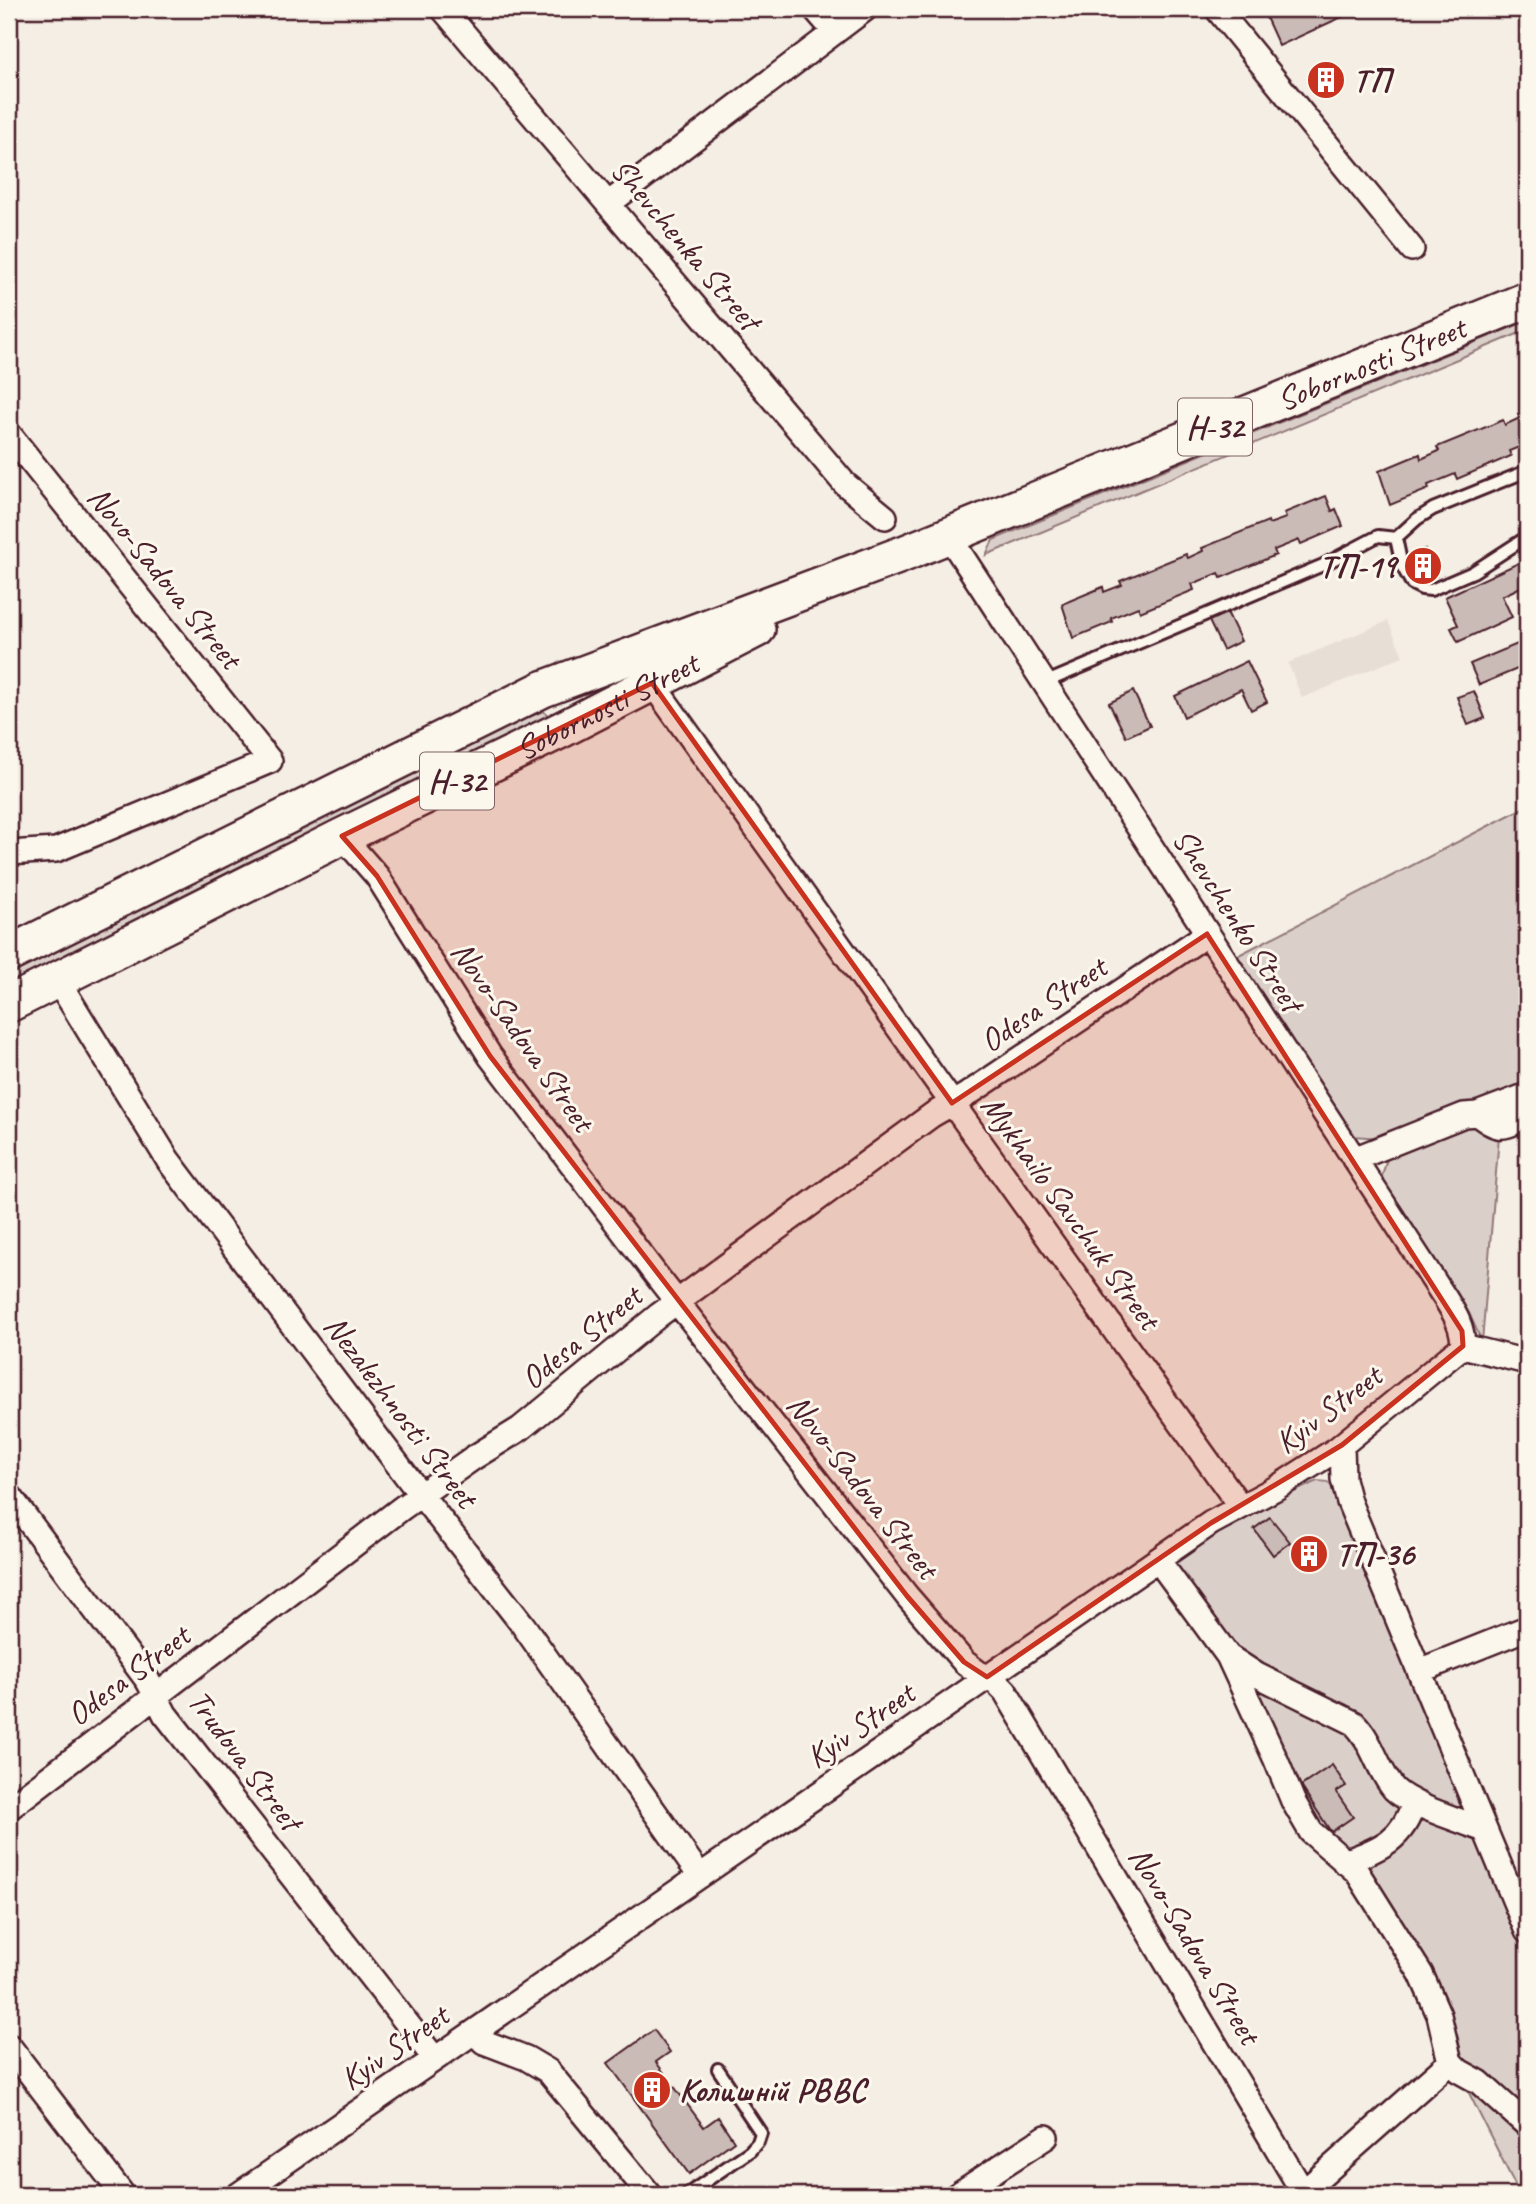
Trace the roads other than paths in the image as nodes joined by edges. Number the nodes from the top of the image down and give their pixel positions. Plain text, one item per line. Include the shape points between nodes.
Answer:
1 (443, 9) edge
2 (815, 9) edge
3 (865, 9) edge
4 (1217, 9) edge
5 (835, 32) junction
6 (608, 204) junction
7 (1412, 249) dead end
8 (1527, 300) edge
9 (9, 434) edge
10 (1527, 471) edge
11 (885, 517) dead end
12 (948, 536) junction
13 (1527, 537) edge
14 (1396, 538) junction
15 (903, 554) junction
16 (652, 683) junction
17 (1044, 684) junction
18 (342, 836) junction
19 (9, 853) edge
20 (1207, 934) junction
21 (9, 954) edge
22 (58, 981) junction
23 (9, 1004) edge
24 (1527, 1095) edge
25 (952, 1103) junction
26 (1477, 1114) junction
27 (1527, 1117) edge
28 (1354, 1159) junction
29 (677, 1303) junction
30 (1463, 1346) junction
31 (1527, 1362) edge
32 (1342, 1445) junction
33 (421, 1494) junction
34 (9, 1495) edge
35 (1240, 1506) junction
36 (1158, 1559) junction
37 (1527, 1628) edge
38 (1228, 1656) junction
39 (1419, 1671) junction
40 (987, 1677) junction
41 (156, 1696) junction
42 (1414, 1802) junction
43 (9, 1808) edge
44 (1485, 1830) junction
45 (1344, 1862) junction
46 (700, 1876) junction
47 (1518, 1881) edge
48 (1527, 1931) edge
49 (474, 2032) junction
50 (9, 2046) edge
51 (435, 2059) junction
52 (1450, 2062) junction
53 (718, 2069) dead end
54 (1527, 2125) edge
55 (1046, 2137) dead end
56 (1301, 2194) edge
57 (123, 2195) edge
58 (238, 2195) edge
59 (650, 2195) edge
60 (687, 2195) edge
61 (957, 2195) edge

1 - 6 street, Shevchenka Street
2 - 5 street
3 - 5 street
4 - 7 street
5 - 6 street
6 - 11 street, Shevchenka Street via 845,484
8 - 12 main road, Sobornosti Street / Н-32
9 - 19 street, Novo-Sadova Street via 270,761 56,850
10 - 14 lane via 1433,509
12 - 15 main road, Sobornosti Street / Н-32
12 - 17 street, Shevchenko Street
13 - 14 lane via 1473,572 1431,590 1412,584 1402,566
14 - 17 lane via 1378,536 1323,565
15 - 16 main road, Sobornosti Street / Н-32
15 - 21 main road, Sobornosti Street / Н-32 via 543,689
16 - 18 main road, Sobornosti Street / Н-32
16 - 25 street, Mykhailo Savchuk Street
17 - 20 street, Shevchenko Street
18 - 22 main road, Sobornosti Street / Н-32
18 - 29 street, Novo-Sadova Street via 377,876 490,1056
20 - 25 street, Odesa Street
20 - 28 street, Shevchenko Street
22 - 23 main road, Sobornosti Street / Н-32
22 - 33 street, Nezalezhnosti Street via 168,1160
24 - 26 street
25 - 29 street, Odesa Street
25 - 35 street, Mykhailo Savchuk Street
26 - 27 street via 1497,1127
26 - 28 street via 1464,1115
28 - 30 street, Shevchenko Street via 1457,1317
29 - 33 street, Odesa Street via 520,1429
29 - 40 street, Novo-Sadova Street via 907,1595 964,1662
30 - 31 street
30 - 32 street, Kyiv Street
32 - 35 street, Kyiv Street
32 - 39 street via 1349,1502
33 - 41 street, Odesa Street
33 - 46 street, Nezalezhnosti Street via 523,1625
34 - 41 street, Trudova Street
35 - 36 street, Kyiv Street
36 - 38 street
36 - 40 street, Kyiv Street
37 - 39 street
38 - 42 street via 1354,1723 1364,1732 1395,1790
38 - 45 street via 1293,1801 1311,1832
39 - 44 street
40 - 46 street, Kyiv Street
40 - 56 street, Novo-Sadova Street via 1005,1691
41 - 43 street, Odesa Street
41 - 51 street, Trudova Street via 165,1714
42 - 44 street
42 - 45 street via 1406,1823 1389,1843
44 - 47 street
45 - 52 street via 1357,1872 1421,1974 1439,2015
46 - 49 street, Kyiv Street
47 - 48 street
49 - 51 street, Kyiv Street
49 - 59 street via 484,2042 548,2071
50 - 57 street
51 - 58 street, Kyiv Street
52 - 54 street
52 - 56 street
53 - 60 lane via 761,2133 750,2151
55 - 61 street

